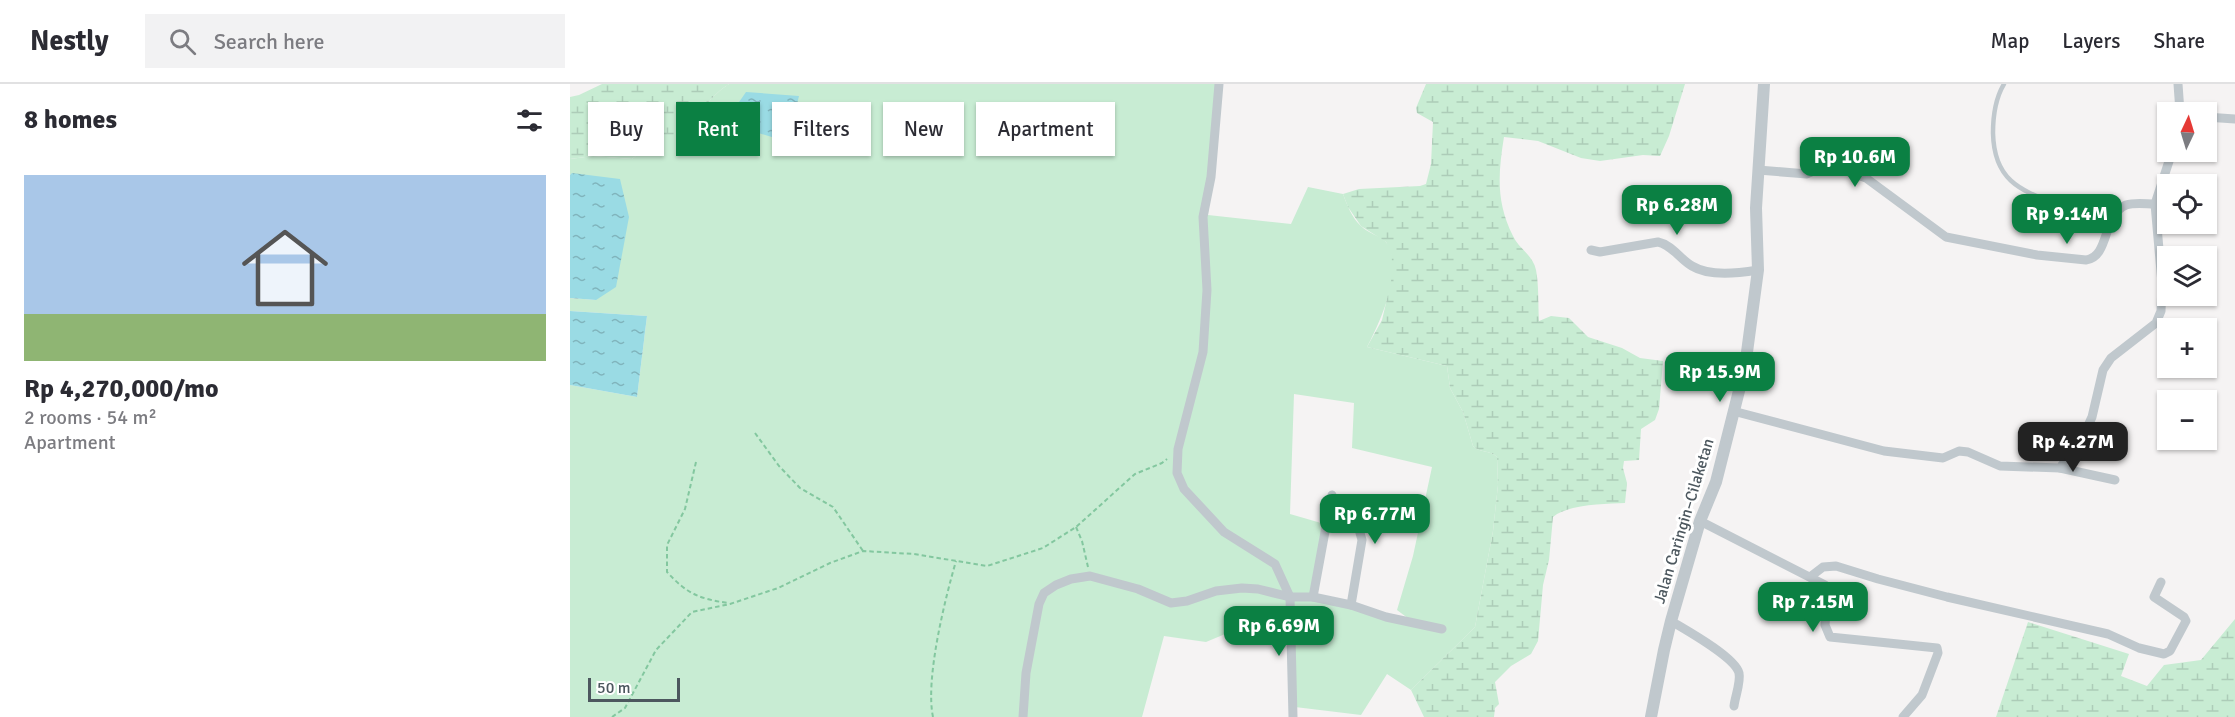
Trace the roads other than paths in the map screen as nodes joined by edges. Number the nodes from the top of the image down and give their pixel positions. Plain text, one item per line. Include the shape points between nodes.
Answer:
1 (1219, 84) edge
2 (1764, 84) edge
3 (2004, 84) edge
4 (2178, 84) edge
5 (2179, 102) edge
6 (2217, 118) edge
7 (2235, 119) edge
8 (2169, 162) edge
9 (1758, 170) junction
10 (2155, 204) junction
11 (2109, 224) junction
12 (1591, 250) dead end
13 (1758, 270) junction
14 (1733, 411) junction
15 (2060, 468) junction
16 (2115, 480) dead end
17 (1332, 495) dead end
18 (1329, 510) junction
19 (1700, 521) junction
20 (1810, 577) junction
21 (2161, 582) dead end
22 (1290, 597) junction
23 (1313, 597) junction
24 (1351, 605) junction
25 (1671, 621) junction
26 (1442, 629) dead end
27 (1734, 706) dead end
28 (1023, 717) edge
29 (1293, 717) edge
30 (1651, 717) edge
31 (1904, 717) edge

1 - 22 street via 1211,177 1203,216 1207,290 1203,352 1178,449 1177,473 1184,489 1224,532 1275,564
2 - 9 street, Jalan Caringin–Cilaketan
3 - 11 lane via 1993,114 1994,149 2004,174 2030,194
4 - 5 street
6 - 7 street
8 - 10 street
9 - 11 street via 1807,174 1835,167 1866,178 1946,237 2037,255 2092,260 2098,255
9 - 13 street, Jalan Caringin–Cilaketan
10 - 11 street via 2126,205
10 - 15 street via 2161,310 2156,323 2111,358 2103,370 2092,417
12 - 13 street via 1600,252 1658,242 1694,267 1738,273
13 - 14 street, Jalan Caringin–Cilaketan via 1745,367
14 - 15 street via 1884,451 1943,458 1959,451 2000,466
14 - 19 street, Jalan Caringin–Cilaketan via 1716,482
15 - 16 street
17 - 18 street
18 - 23 street
18 - 24 street via 1357,522 1362,533
19 - 20 street
19 - 25 street, Jalan Caringin–Cilaketan
20 - 21 street via 1823,567 1836,566 2108,634 2164,654 2170,651 2186,621 2154,597
20 - 31 street via 1828,590 1825,625 1830,637 1936,648 1938,652 1922,695
22 - 23 street
22 - 28 street via 1242,588 1171,603 1090,576 1056,585 1044,593 1039,604 1026,673
22 - 29 street
23 - 24 street
24 - 26 street
25 - 27 street via 1734,665 1739,673
25 - 30 street, Jalan Caringin–Cilaketan

